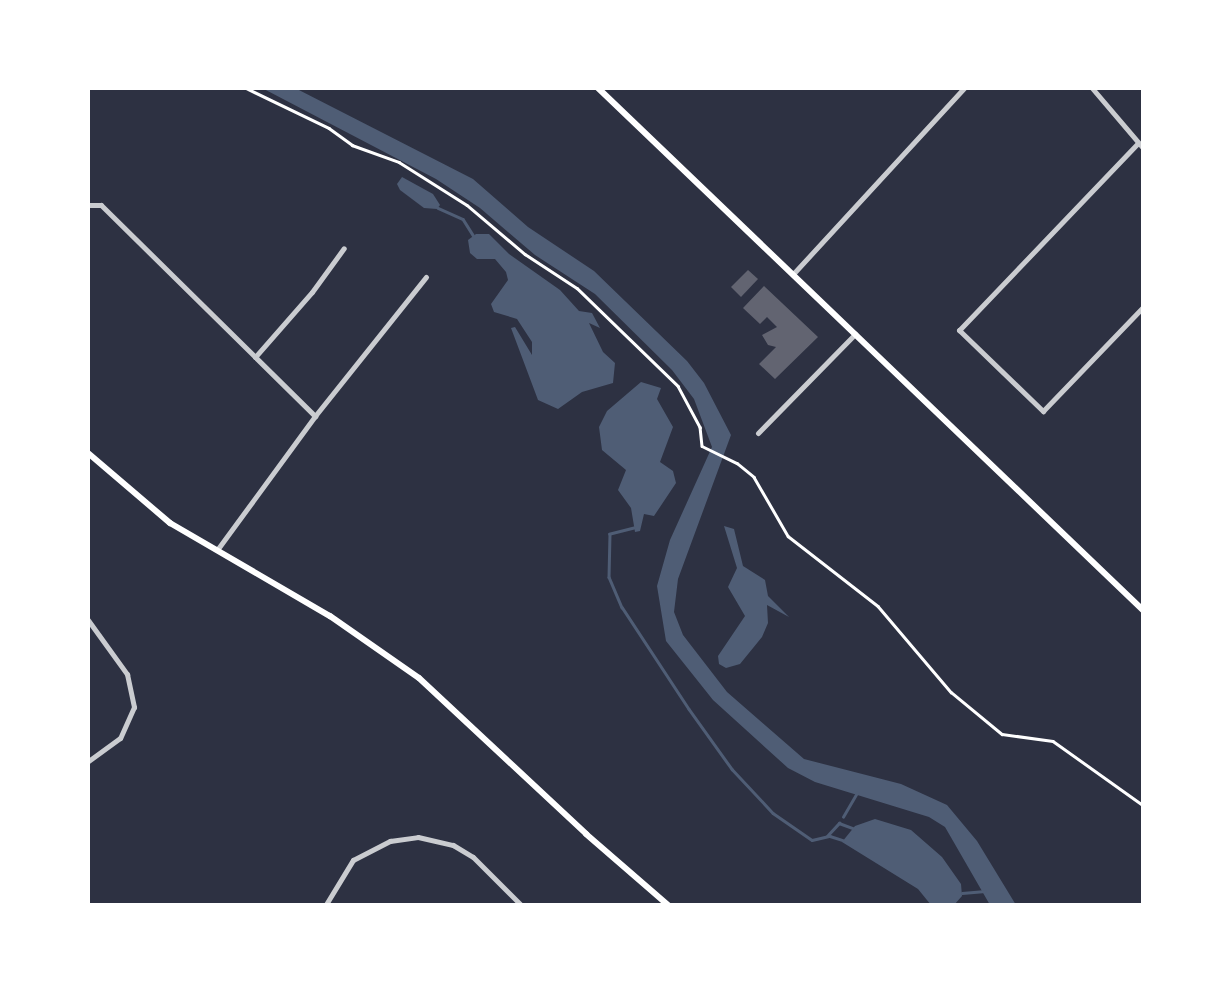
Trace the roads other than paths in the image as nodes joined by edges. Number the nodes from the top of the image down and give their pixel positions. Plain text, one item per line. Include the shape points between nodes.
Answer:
1 (598, 88) edge
2 (964, 88) edge
3 (1092, 88) edge
4 (1141, 146) edge
5 (88, 205) edge
6 (344, 248) dead end
7 (793, 274) junction
8 (426, 277) dead end
9 (1144, 306) edge
10 (855, 334) junction
11 (255, 357) junction
12 (315, 416) junction
13 (758, 432) dead end
14 (88, 454) edge
15 (216, 552) junction
16 (1144, 612) edge
17 (88, 620) edge
18 (88, 761) edge
19 (325, 906) edge
20 (522, 906) edge
21 (669, 906) edge

1 - 7 main road
2 - 7 street
3 - 4 street
4 - 9 street via 959,330 1043,411
5 - 11 street via 101,205
6 - 11 street
7 - 10 main road
8 - 12 street
10 - 13 street
10 - 16 main road
11 - 12 street
12 - 15 street
14 - 15 main road via 141,502
15 - 21 main road via 330,616 419,678
17 - 18 street via 127,674 134,706 120,738
19 - 20 street via 352,860 390,841 418,837 453,844

